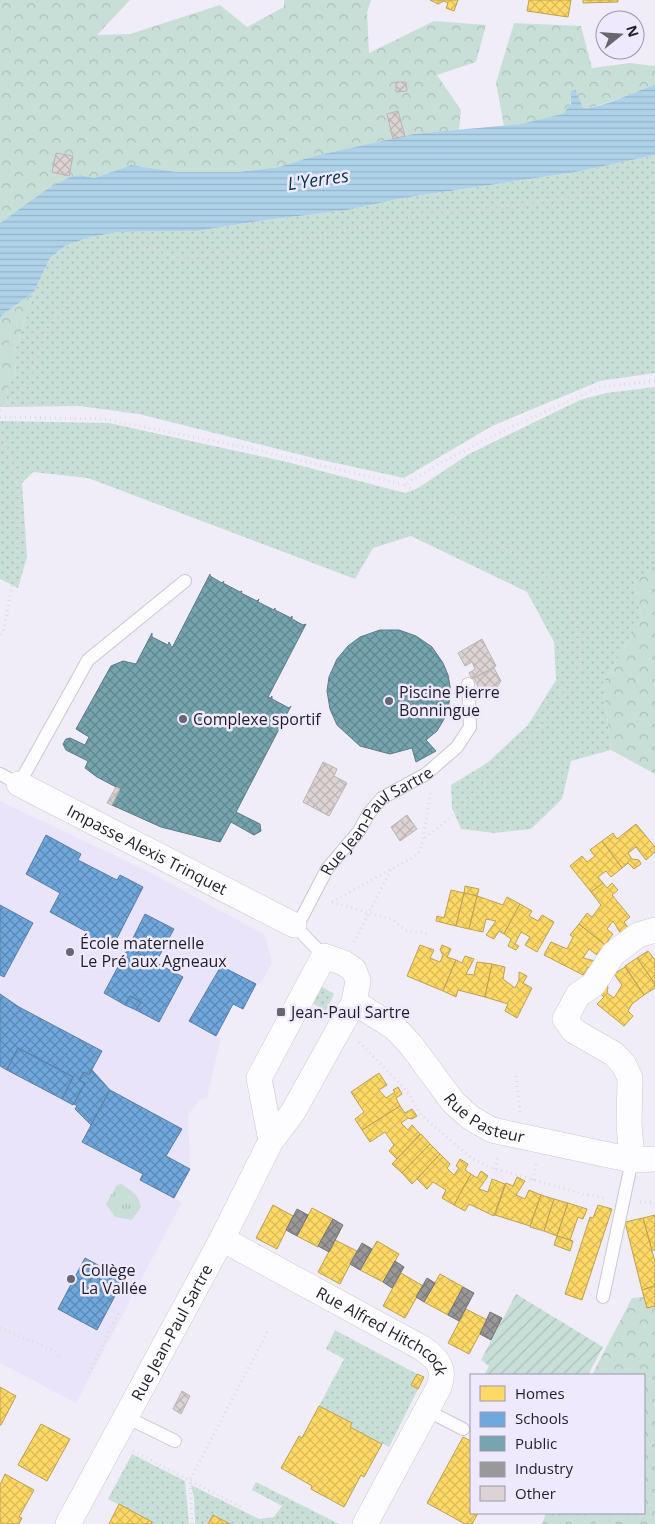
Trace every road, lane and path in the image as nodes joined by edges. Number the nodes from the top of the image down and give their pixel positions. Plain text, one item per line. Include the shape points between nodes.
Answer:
1 (655, 180) edge
2 (46, 328) junction
3 (0, 347) edge
4 (655, 380) edge
5 (0, 410) edge
6 (0, 418) edge
7 (0, 434) edge
8 (405, 485) junction
9 (185, 581) dead end
10 (0, 636) edge
11 (468, 684) dead end
12 (426, 774) junction
13 (10, 779) edge
14 (423, 839) junction
15 (392, 868) junction
16 (313, 894) junction
17 (332, 902) junction
18 (368, 913) junction
19 (294, 925) junction
20 (655, 930) edge
21 (429, 934) dead end
22 (352, 946) dead end
23 (324, 956) junction
24 (354, 1002) junction
25 (516, 1076) dead end
26 (523, 1137) junction
27 (271, 1141) junction
28 (643, 1159) edge
29 (222, 1239) junction
30 (603, 1297) dead end
31 (108, 1308) dead end
32 (0, 1328) edge
33 (269, 1329) dead end
34 (61, 1358) dead end
35 (89, 1373) dead end
36 (426, 1410) junction
37 (126, 1417) junction
38 (463, 1429) dead end
39 (175, 1441) dead end
40 (130, 1450) dead end
41 (190, 1480) junction
42 (243, 1508) dead end
43 (68, 1524) edge
44 (192, 1524) edge
45 (365, 1524) edge

1 - 2 path via 593,194 423,214 234,253 174,258 153,248 134,249 97,270
2 - 3 path
2 - 5 path via 44,342 26,386
4 - 8 path via 600,387 509,428
6 - 8 path via 104,418
7 - 10 path via 19,488 21,526 4,629
8 - 14 path via 560,587 576,626 581,664 537,730 448,820
9 - 13 lane via 88,660
11 - 12 lane, Rue Jean-Paul Sartre via 470,727 457,747
12 - 14 path via 431,788
12 - 16 lane, Rue Jean-Paul Sartre via 382,798 327,869
13 - 19 street, Impasse Alexis Trinquet
14 - 15 path via 417,854
15 - 17 path
15 - 18 path
16 - 17 path
16 - 19 lane, Rue Jean-Paul Sartre via 302,917
17 - 18 path
18 - 21 path via 393,920 405,930
18 - 22 path
19 - 23 lane, Rue Jean-Paul Sartre
20 - 28 street via 638,935 613,954 593,985 578,995 565,1018 574,1031 614,1054 624,1065 630,1078 629,1124
23 - 24 street, Rue Jean-Paul Sartre via 354,970 358,981
23 - 27 street via 259,1078
24 - 26 street, Rue Pasteur via 395,1028 453,1102 471,1118 492,1130
24 - 27 street, Rue Jean-Paul Sartre via 293,1112
25 - 26 path
26 - 28 street, Rue Pasteur
27 - 29 street, Rue Jean-Paul Sartre
28 - 30 lane
29 - 36 street, Rue Alfred Hitchcock via 433,1355 440,1366 442,1378
29 - 37 street, Rue Jean-Paul Sartre
31 - 35 path via 118,1314
32 - 34 path via 55,1351
33 - 41 path
36 - 38 lane
36 - 45 street, Rue Alfred Hitchcock
37 - 39 lane
37 - 43 street, Rue Jean-Paul Sartre
40 - 41 path
41 - 42 path
41 - 44 path

